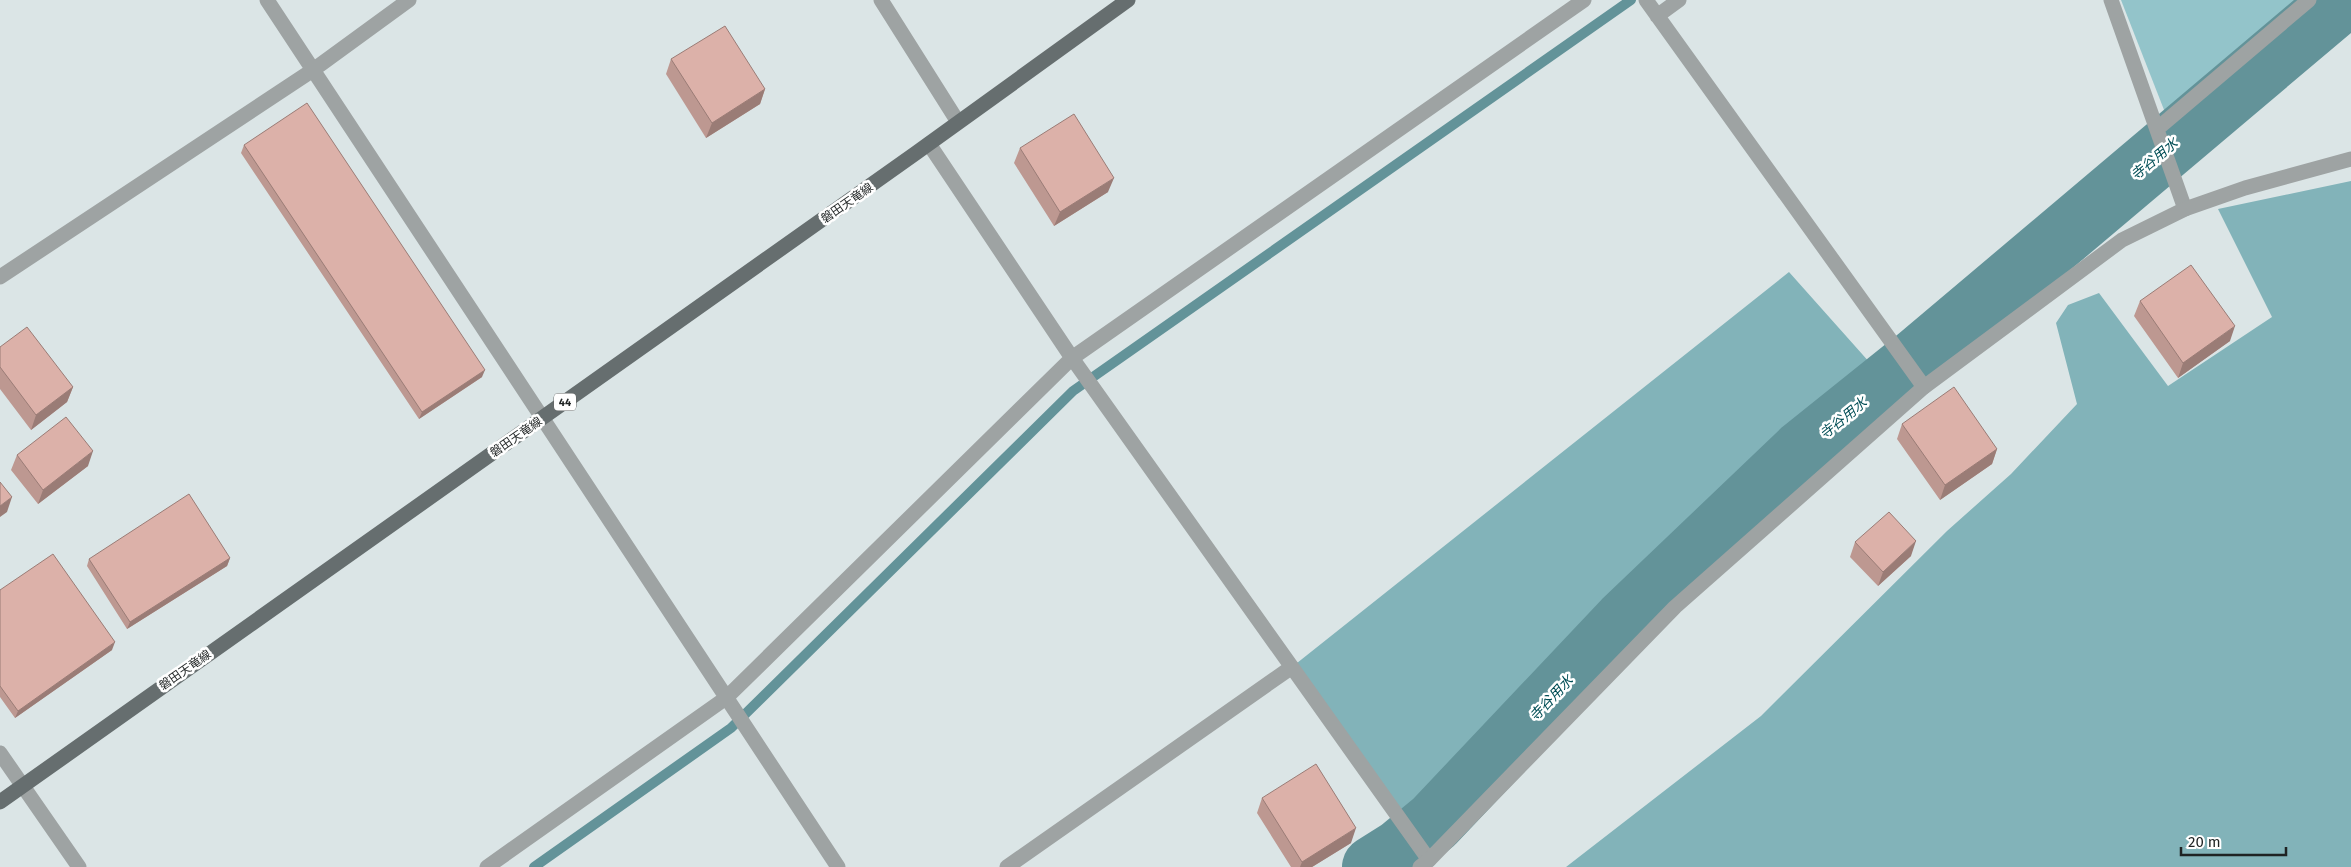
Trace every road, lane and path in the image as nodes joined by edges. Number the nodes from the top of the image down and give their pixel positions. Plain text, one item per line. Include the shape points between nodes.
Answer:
1 (266, 0) edge
2 (409, 0) edge
3 (881, 0) edge
4 (1128, 0) edge
5 (1584, 0) edge
6 (1646, 0) edge
7 (1679, 0) edge
8 (2111, 0) edge
9 (2309, 0) edge
10 (1657, 16) junction
11 (313, 70) junction
12 (958, 122) junction
13 (2157, 129) junction
14 (929, 144) junction
15 (2351, 159) edge
16 (2185, 209) junction
17 (0, 277) edge
18 (1072, 358) junction
19 (1924, 388) junction
20 (543, 418) junction
21 (1292, 667) junction
22 (726, 698) junction
23 (0, 753) edge
24 (22, 786) junction
25 (0, 802) edge
26 (1424, 864) edge
27 (79, 867) edge
28 (487, 867) edge
29 (838, 867) edge
30 (1007, 867) edge

1 - 11 street
2 - 11 street
3 - 12 street
4 - 12 main road, 磐田天竜線 / 44
5 - 18 street
6 - 10 street
7 - 10 street
8 - 13 street
9 - 13 street
10 - 19 street
11 - 17 street
11 - 20 street
12 - 14 main road, 磐田天竜線 / 44
13 - 16 street
14 - 18 street
14 - 20 main road, 磐田天竜線 / 44
15 - 16 street via 2246,188
16 - 19 street via 2122,240
18 - 21 street
18 - 22 street
19 - 26 street via 1675,607
20 - 22 street
20 - 24 main road, 磐田天竜線 / 44
21 - 26 street
21 - 30 street
22 - 28 street
22 - 29 street
23 - 24 street
24 - 25 main road, 磐田天竜線 / 44
24 - 27 street

